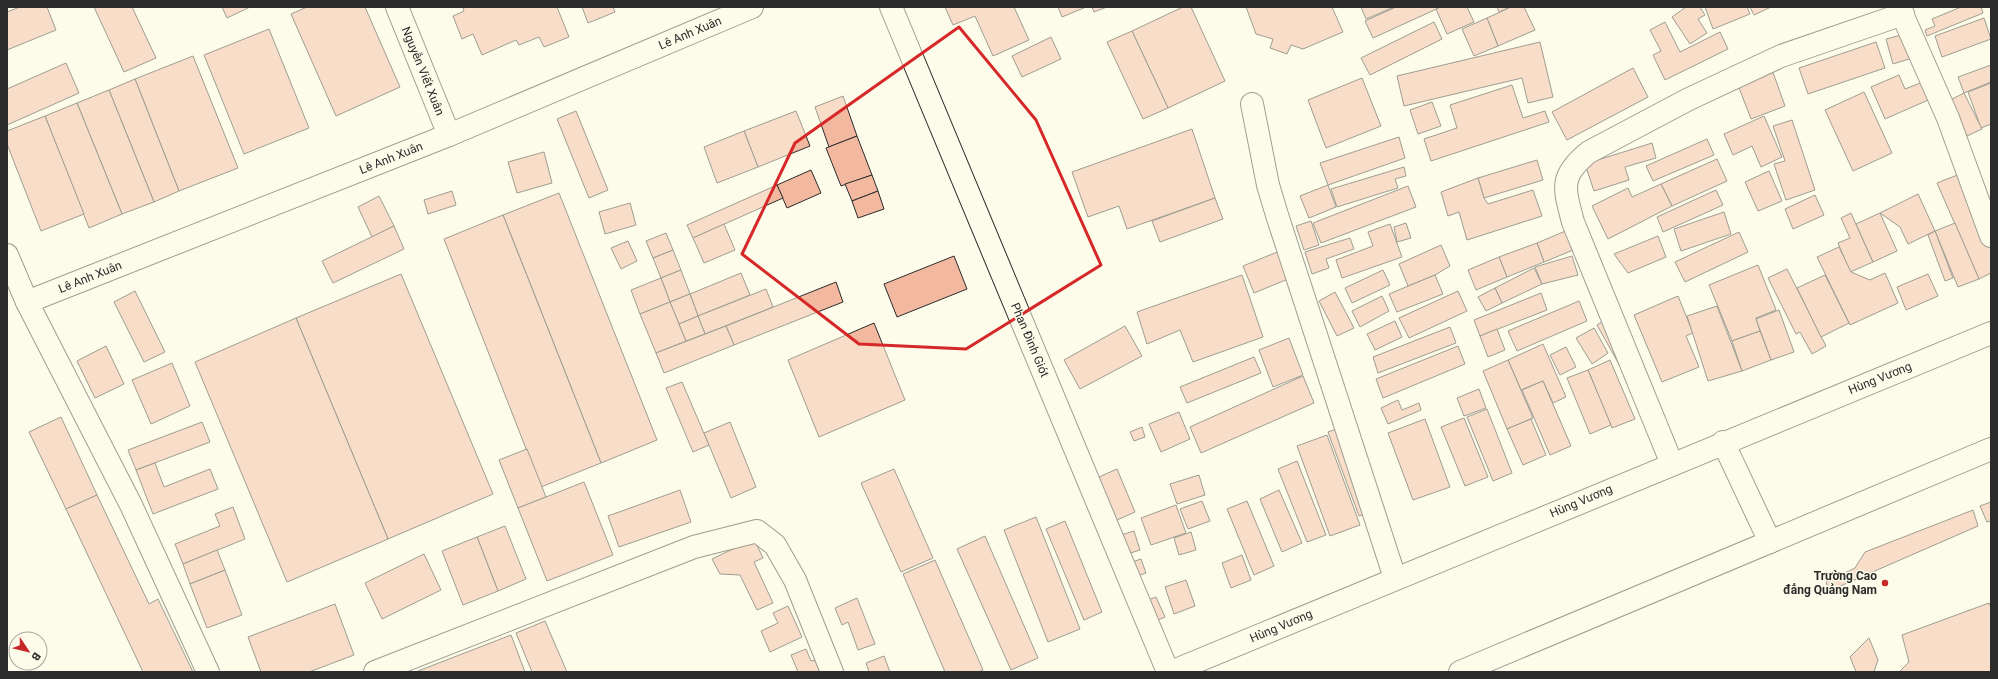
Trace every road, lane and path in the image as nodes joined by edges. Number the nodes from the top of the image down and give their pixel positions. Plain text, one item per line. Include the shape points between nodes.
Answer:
1 (397, 7) edge
2 (752, 7) edge
3 (891, 7) edge
4 (1901, 10) edge
5 (1252, 104) dead end
6 (450, 135) junction
7 (1991, 236) edge
8 (7, 255) edge
9 (27, 302) junction
10 (1991, 333) edge
11 (1723, 442) junction
12 (1991, 449) edge
13 (1672, 464) junction
14 (1770, 542) junction
15 (1395, 578) junction
16 (208, 672) edge
17 (375, 672) edge
18 (832, 672) edge
19 (1170, 672) edge
20 (1460, 672) edge

1 - 6 street, Nguyễn Viết Xuân
2 - 6 street, Lê Anh Xuân
3 - 19 street, Phan Đình Giót
4 - 7 street via 1948,118
4 - 13 street via 1782,56 1689,99 1589,152 1576,163 1566,181 1565,192 1573,222
5 - 15 street via 1268,185 1277,215
6 - 9 street, Lê Anh Xuân
8 - 9 street
9 - 16 street via 131,505
10 - 11 street, Hùng Vương
11 - 13 street, Hùng Vương
11 - 14 street
12 - 14 street
13 - 15 street, Hùng Vương
14 - 20 street
15 - 19 street, Hùng Vương
17 - 18 street via 694,547 758,531 775,545 795,580

